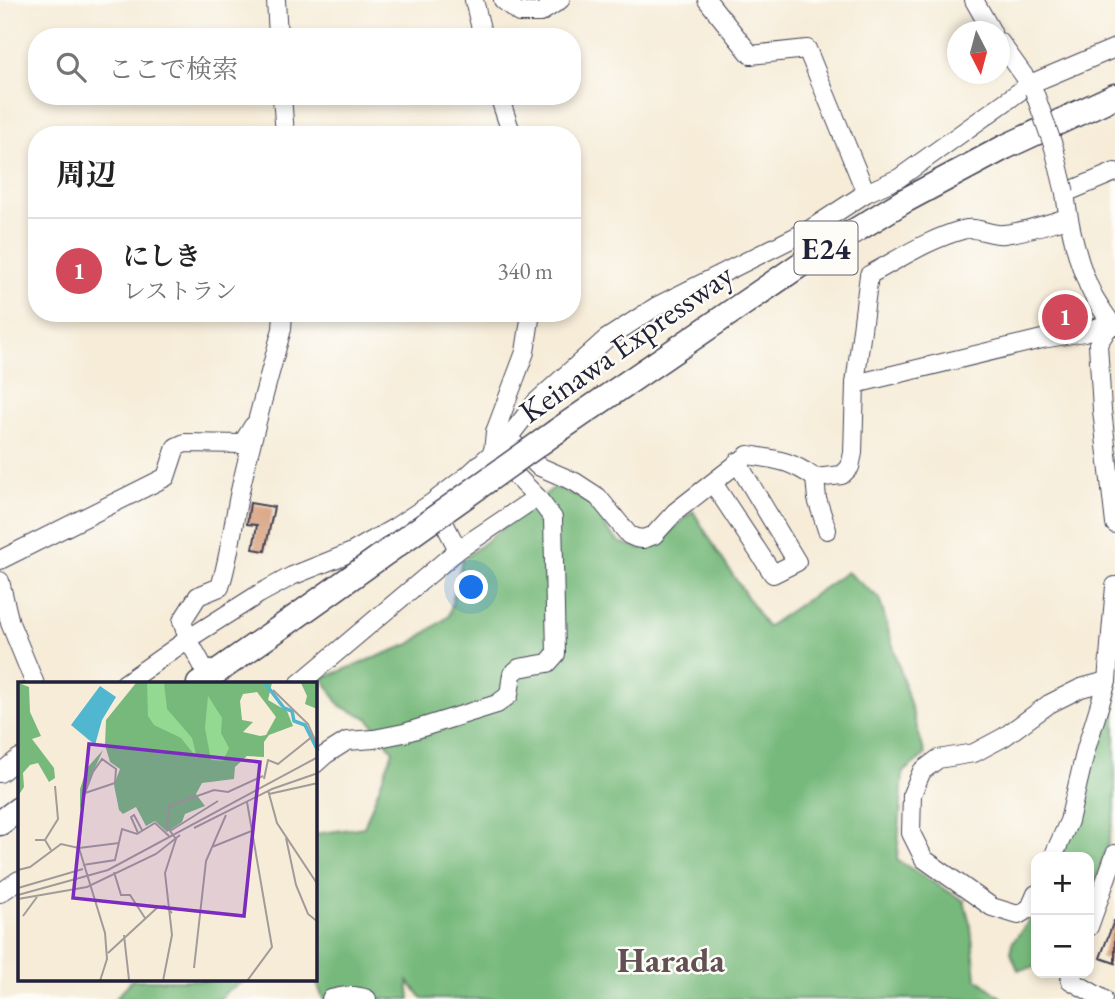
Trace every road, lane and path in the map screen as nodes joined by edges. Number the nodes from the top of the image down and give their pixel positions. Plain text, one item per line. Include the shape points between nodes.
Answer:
1 (275, 0) edge
2 (474, 0) edge
3 (503, 0) edge
4 (560, 0) edge
5 (707, 0) edge
6 (974, 0) edge
7 (986, 21) edge
8 (277, 28) edge
9 (481, 28) edge
10 (1115, 48) edge
11 (1010, 57) edge
12 (1032, 87) junction
13 (1115, 96) edge
14 (283, 105) edge
15 (502, 105) edge
16 (284, 126) edge
17 (509, 126) edge
18 (1115, 172) edge
19 (866, 193) junction
20 (1065, 193) junction
21 (1068, 218) junction
22 (282, 322) edge
23 (530, 322) edge
24 (1113, 324) edge
25 (855, 384) junction
26 (255, 424) junction
27 (501, 435) junction
28 (493, 452) junction
29 (737, 462) junction
30 (815, 478) junction
31 (713, 483) junction
32 (537, 497) junction
33 (433, 502) junction
34 (1115, 524) edge
35 (827, 530) dead end
36 (458, 550) junction
37 (0, 560) edge
38 (0, 581) edge
39 (1115, 586) edge
40 (188, 639) junction
41 (201, 676) edge
42 (1107, 681) junction
43 (34, 682) edge
44 (127, 682) edge
45 (301, 682) edge
46 (18, 759) edge
47 (317, 762) edge
48 (0, 773) edge
49 (18, 810) edge
50 (0, 823) edge
51 (1055, 852) edge
52 (1115, 854) edge
53 (18, 881) edge
54 (0, 893) edge
55 (1031, 906) edge
56 (1093, 915) edge
57 (1071, 978) edge
58 (331, 999) edge
59 (367, 999) edge
60 (1103, 999) edge

1 - 8 street
2 - 9 street
3 - 4 street via 519,13 540,13
5 - 19 street via 751,55 807,49
6 - 7 street
10 - 12 street
11 - 12 street
12 - 19 street via 899,178
12 - 20 street, bridge
13 - 41 highway, Keinawa Expressway / E24, bridge via 1005,147 822,250 295,618
14 - 16 street
15 - 17 street
18 - 20 street
19 - 27 street via 808,230 657,306 606,339
20 - 21 street
21 - 24 street via 1093,295
21 - 25 street via 1005,234 964,229 869,275
22 - 26 street
23 - 27 street
24 - 25 street
24 - 34 street via 1098,344
25 - 30 street via 850,467 842,475
26 - 37 street via 242,443 176,446 166,477
26 - 40 street via 220,587 198,596 188,610 182,621
27 - 28 street
27 - 31 street via 538,466 598,497 636,538 654,535
28 - 32 street
28 - 33 street
29 - 30 street via 748,455 786,461
29 - 31 street
29 - 31 street via 797,562 774,574
30 - 35 street
32 - 36 street
32 - 47 street via 553,518 556,654 548,663 519,668 512,674 509,695 497,704 404,733 347,741
33 - 36 street
33 - 40 street via 352,552 259,594
36 - 45 street
38 - 43 street via 10,623
39 - 42 street
40 - 41 street
40 - 44 street
42 - 51 street via 1069,821
42 - 55 street via 1049,704 974,753 938,759 922,771 912,794 911,832 924,859 992,907 1018,915
46 - 48 street
49 - 50 highway
52 - 56 street
53 - 54 street
57 - 60 street
58 - 59 street via 346,995

